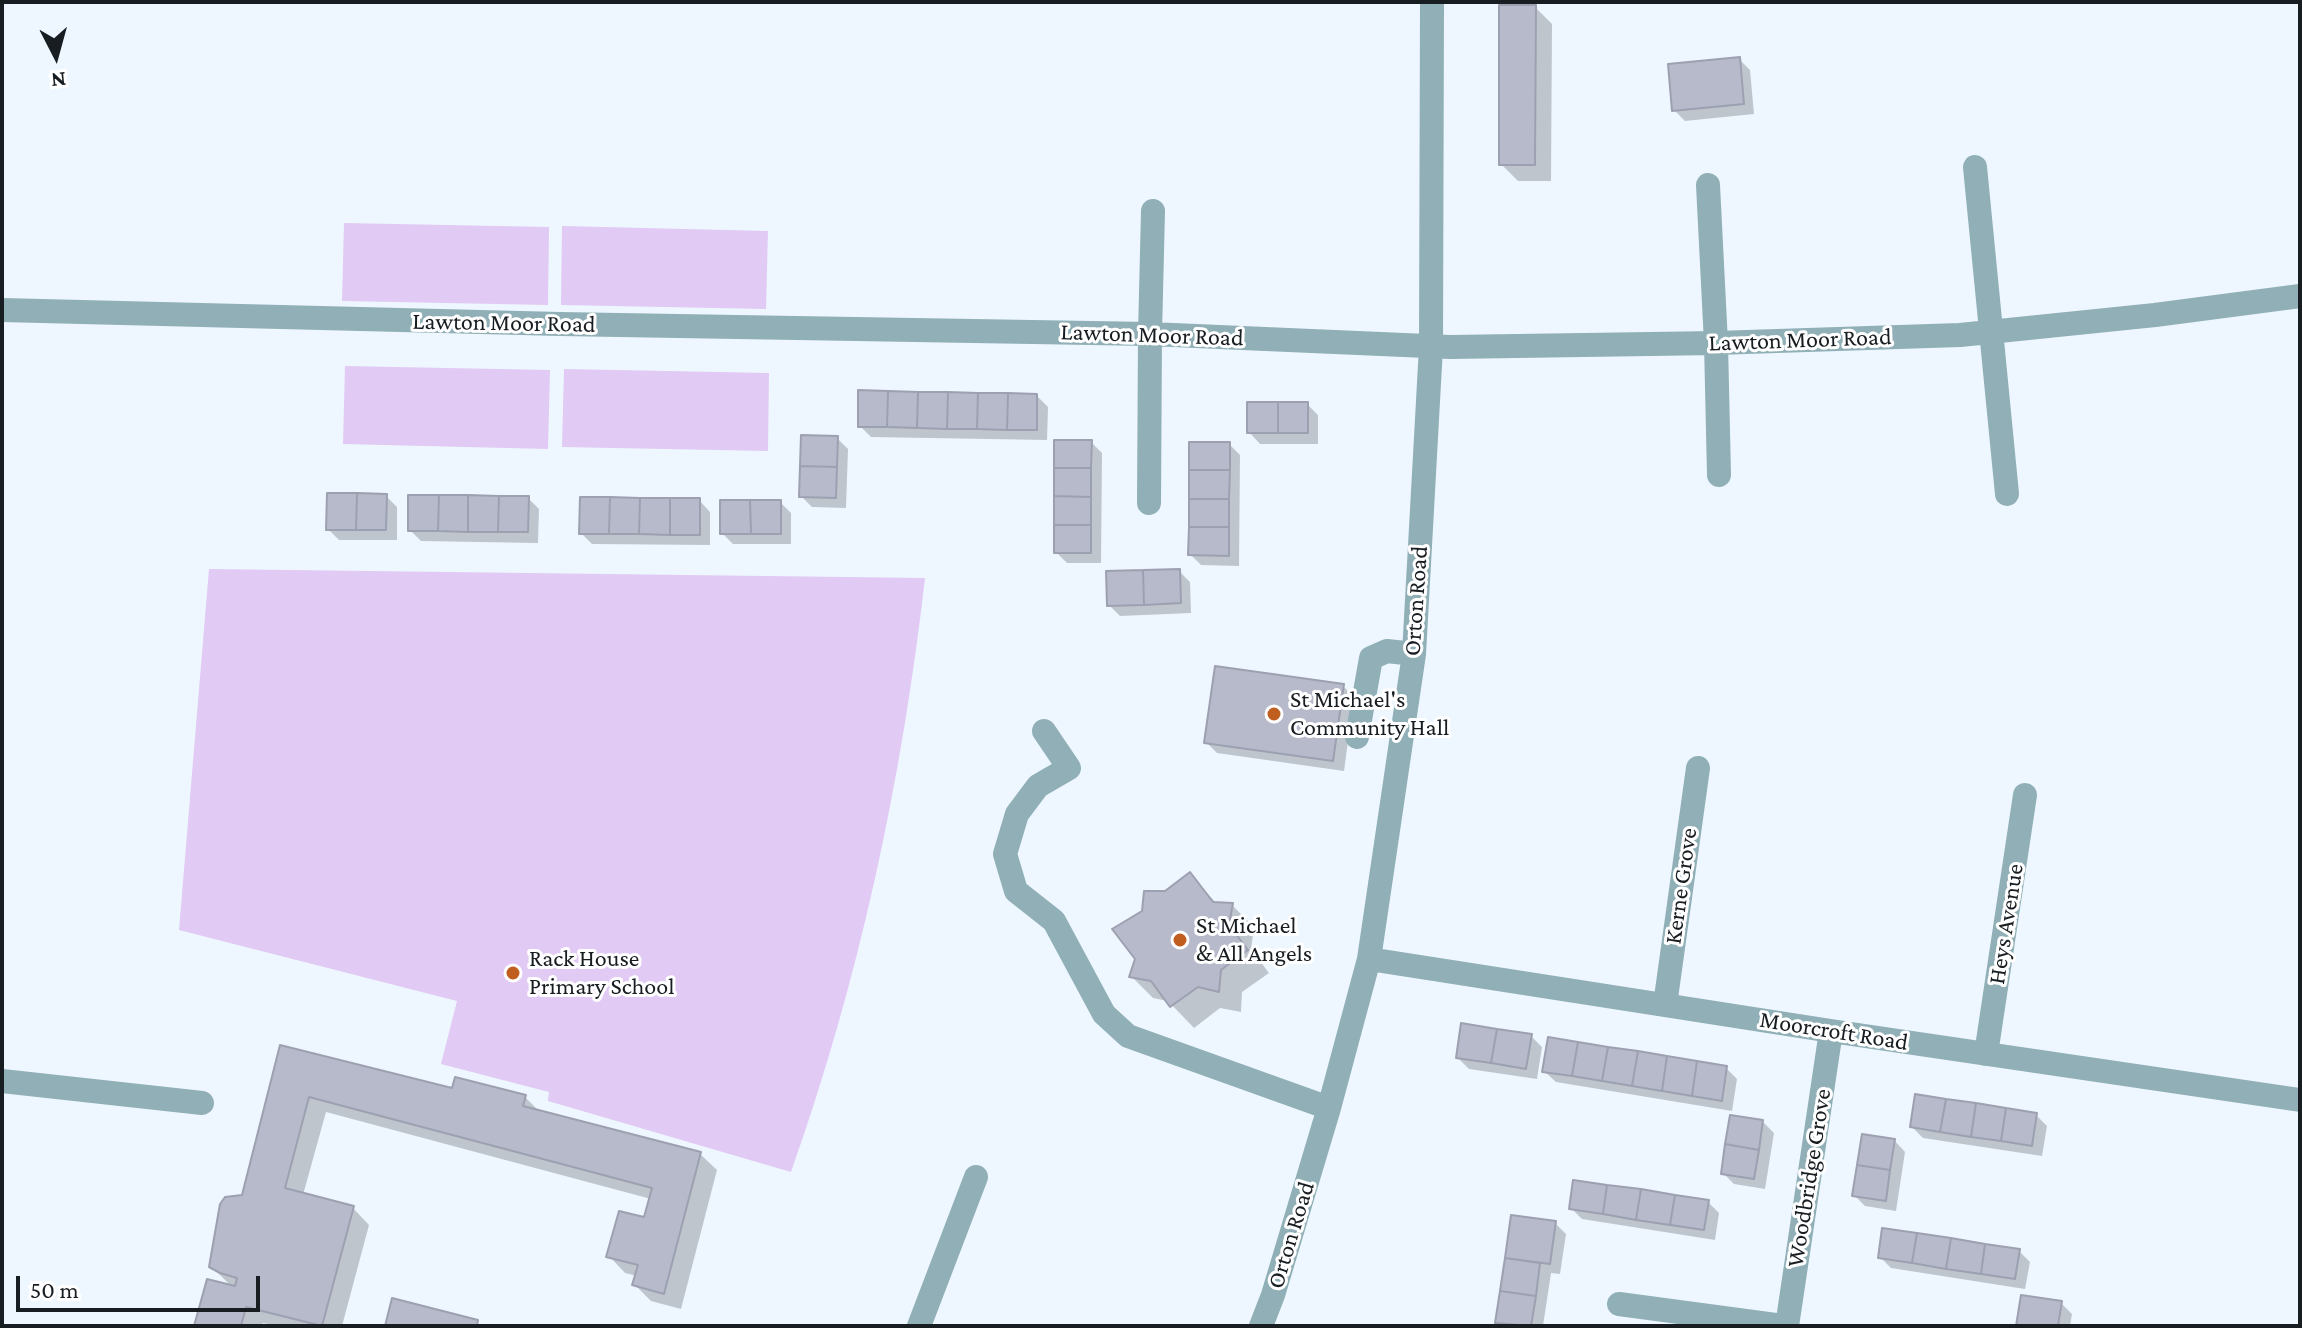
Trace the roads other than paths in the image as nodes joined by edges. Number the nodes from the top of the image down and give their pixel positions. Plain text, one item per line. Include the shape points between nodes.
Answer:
1 (1432, 2) edge
2 (1975, 167) dead end
3 (1708, 185) dead end
4 (1153, 211) dead end
5 (2300, 296) edge
6 (2, 310) edge
7 (1991, 332) junction
8 (1150, 334) junction
9 (1716, 343) junction
10 (1431, 347) junction
11 (1719, 475) dead end
12 (2007, 494) dead end
13 (1149, 503) dead end
14 (1414, 654) junction
15 (1044, 731) dead end
16 (1357, 737) dead end
17 (1698, 768) dead end
18 (2025, 795) dead end
19 (1369, 959) junction
20 (1665, 1005) junction
21 (1831, 1031) junction
22 (1986, 1054) junction
23 (2, 1081) edge
24 (2300, 1100) edge
25 (202, 1103) dead end
26 (1329, 1108) junction
27 (976, 1177) dead end
28 (1619, 1304) dead end
29 (927, 1324) edge
30 (1261, 1326) edge
31 (1785, 1326) edge

1 - 10 street, Orton Road
2 - 7 street
3 - 9 street
4 - 8 street
5 - 7 street, Lawton Moor Road
6 - 8 street, Lawton Moor Road
7 - 9 street, Lawton Moor Road
7 - 12 street
8 - 10 street, Lawton Moor Road
8 - 13 street
9 - 10 street, Lawton Moor Road
9 - 11 street
10 - 14 street, Orton Road
14 - 16 street via 1387,651 1371,658
14 - 19 street, Orton Road
15 - 26 street via 1069,768 1038,786 1017,814 1005,854 1016,891 1054,921 1104,1014 1128,1036
17 - 20 street, Kerne Grove
18 - 22 street, Heys Avenue
19 - 20 street, Moorcroft Road
19 - 26 street, Orton Road
20 - 21 street, Moorcroft Road
21 - 22 street, Moorcroft Road
21 - 31 street, Woodbridge Grove
22 - 24 street, Moorcroft Road
23 - 25 street
26 - 30 street, Orton Road
27 - 29 street
28 - 31 street

